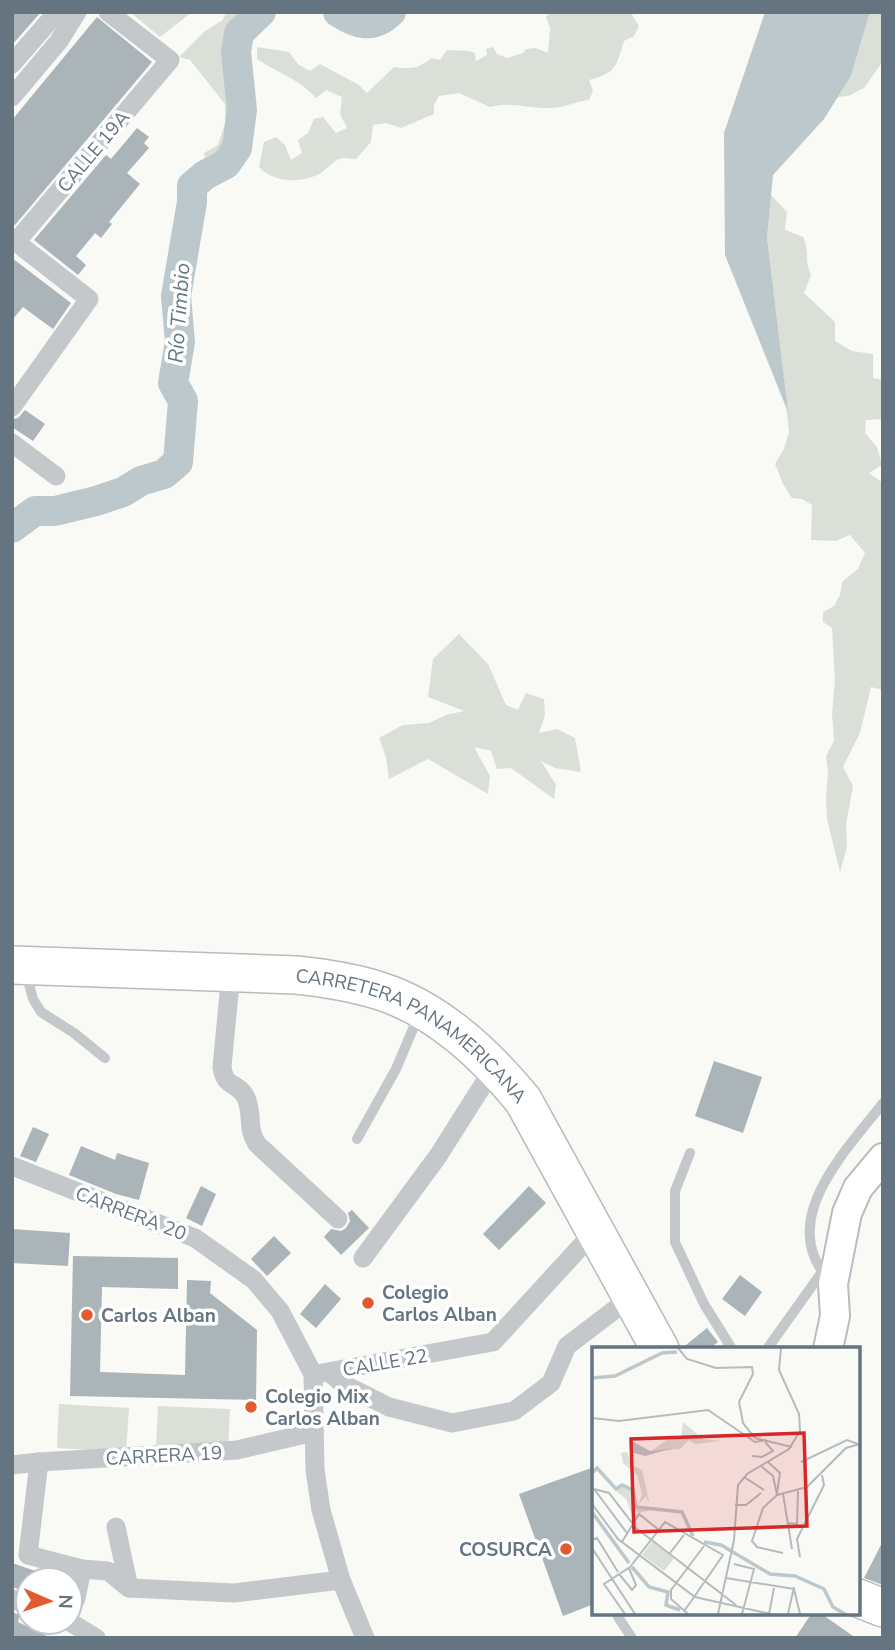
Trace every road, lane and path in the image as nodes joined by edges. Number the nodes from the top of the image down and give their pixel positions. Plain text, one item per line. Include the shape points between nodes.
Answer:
1 (57, 12) edge
2 (77, 12) edge
3 (108, 12) edge
4 (12, 64) edge
5 (12, 97) edge
6 (14, 241) edge
7 (12, 407) edge
8 (12, 443) edge
9 (56, 476) dead end
10 (18, 965) edge
11 (231, 973) junction
12 (421, 1010) junction
13 (106, 1058) dead end
14 (495, 1066) junction
15 (883, 1103) edge
16 (358, 1139) dead end
17 (690, 1153) dead end
18 (883, 1158) edge
19 (12, 1166) edge
20 (338, 1219) dead end
21 (595, 1231) junction
22 (363, 1258) dead end
23 (827, 1278) junction
24 (630, 1298) junction
25 (659, 1347) edge
26 (731, 1347) edge
27 (769, 1347) edge
28 (828, 1347) edge
29 (321, 1373) junction
30 (314, 1432) junction
31 (39, 1462) junction
32 (12, 1465) edge
33 (116, 1527) dead end
34 (70, 1566) edge
35 (84, 1569) edge
36 (341, 1580) junction
37 (129, 1588) junction
38 (860, 1599) edge
39 (883, 1608) edge
40 (618, 1617) dead end
41 (365, 1638) edge
42 (632, 1638) edge

1 - 4 street
2 - 5 street
3 - 6 street, CALLE 19A via 170,60
6 - 7 street via 89,299
8 - 9 street
10 - 11 highway, CARRETERA PANAMERICANA
10 - 13 lane via 41,1012
11 - 12 highway, CARRETERA PANAMERICANA via 340,980 383,992
11 - 20 street via 223,1078 247,1099 250,1133 257,1144
12 - 14 highway, CARRETERA PANAMERICANA
12 - 16 lane
14 - 21 highway, CARRETERA PANAMERICANA via 523,1100
14 - 22 street via 438,1156
15 - 23 lane via 822,1184 811,1217 814,1258
17 - 26 lane via 675,1191 675,1242
18 - 23 main road via 858,1188
19 - 29 street, CARRERA 20 via 195,1238 254,1280
21 - 24 highway, CARRETERA PANAMERICANA
21 - 29 street, CALLE 22 via 493,1342
23 - 27 lane
23 - 28 main road via 835,1315
24 - 25 highway, CARRETERA PANAMERICANA
24 - 29 street via 567,1346 551,1383 514,1411 452,1423 389,1407
29 - 30 street
30 - 31 street, CARRERA 19 via 237,1450
30 - 36 street via 321,1510
31 - 32 street, CARRERA 19
31 - 34 street via 28,1555
33 - 37 street
35 - 37 street via 108,1571
36 - 37 street via 234,1593
36 - 41 street
38 - 39 highway
40 - 42 lane

